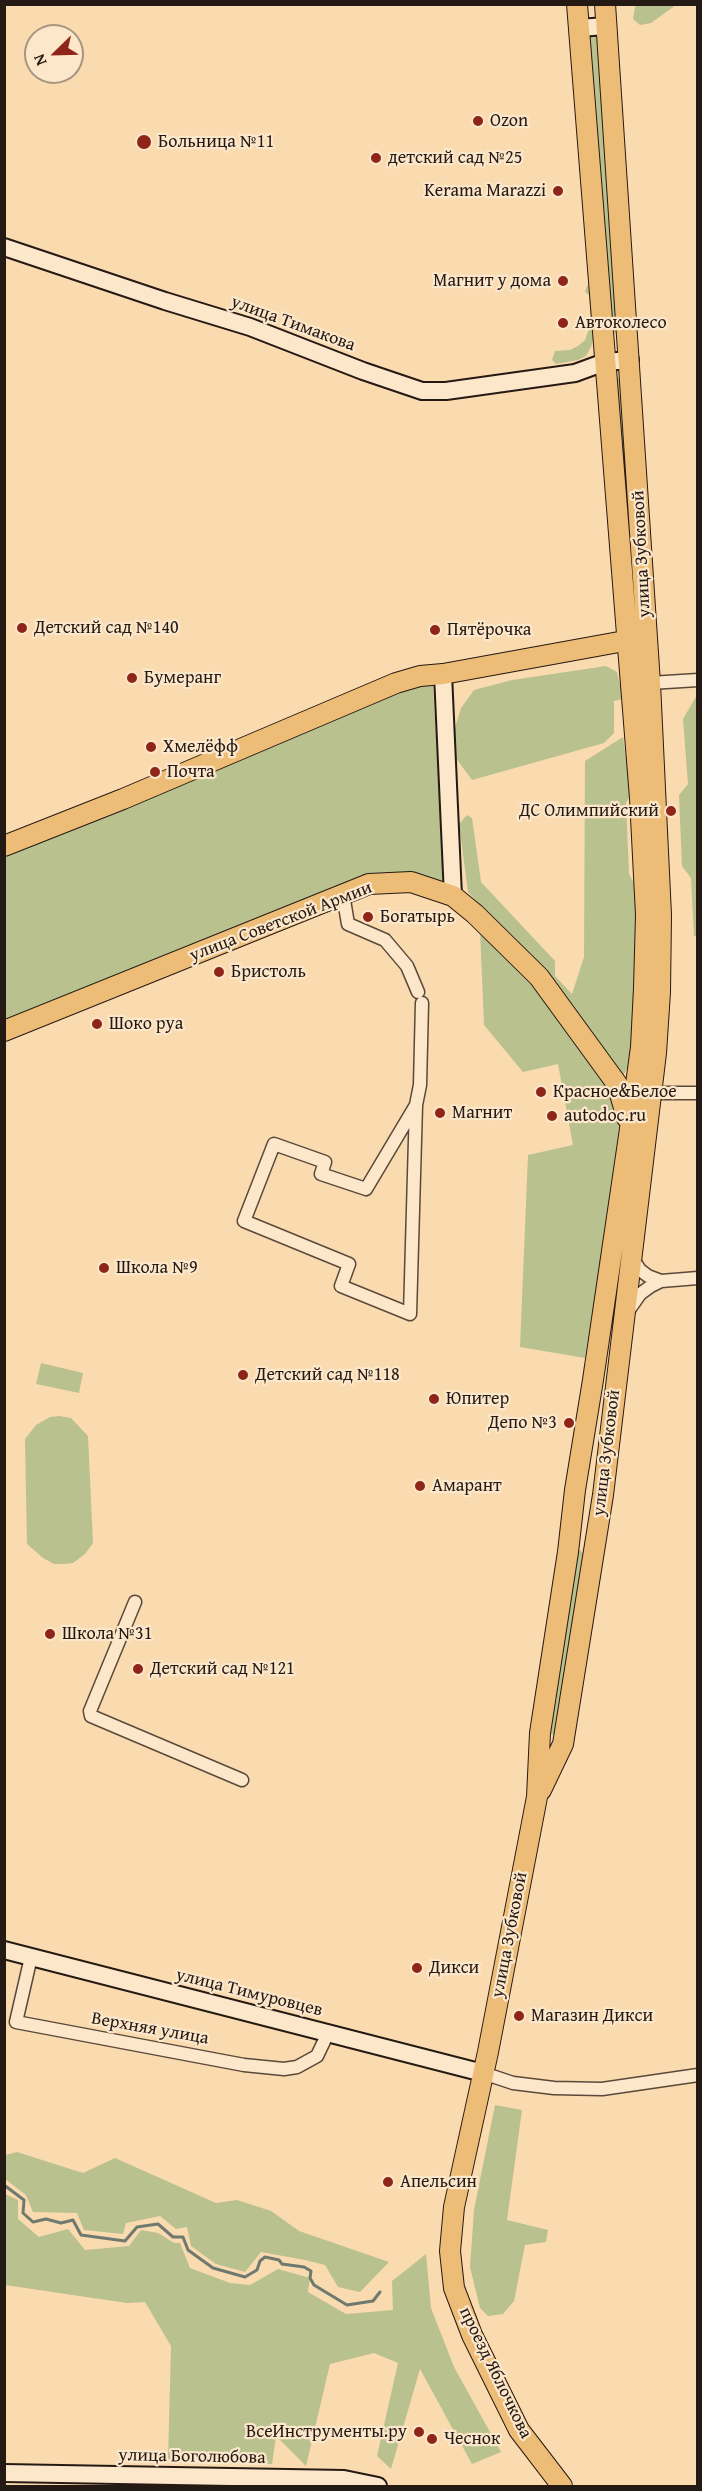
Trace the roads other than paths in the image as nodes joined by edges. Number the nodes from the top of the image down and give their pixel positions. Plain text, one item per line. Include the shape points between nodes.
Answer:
1 (577, 4) edge
2 (605, 4) edge
3 (606, 26) junction
4 (579, 28) junction
5 (4, 247) edge
6 (630, 360) junction
7 (605, 362) junction
8 (638, 639) junction
9 (443, 674) junction
10 (698, 680) edge
11 (650, 683) junction
12 (4, 846) edge
13 (343, 894) junction
14 (453, 896) junction
15 (4, 1031) edge
16 (617, 1084) junction
17 (698, 1093) edge
18 (644, 1098) junction
19 (416, 1105) junction
20 (630, 1127) junction
21 (632, 1258) junction
22 (698, 1278) edge
23 (661, 1281) junction
24 (626, 1314) junction
25 (596, 1362) junction
26 (618, 1369) junction
27 (574, 1490) junction
28 (603, 1496) junction
29 (570, 1523) junction
30 (598, 1527) junction
31 (568, 1552) junction
32 (594, 1554) junction
33 (135, 1602) dead end
34 (540, 1733) junction
35 (563, 1744) junction
36 (242, 1780) dead end
37 (537, 1797) junction
38 (4, 1950) edge
39 (31, 1957) junction
40 (328, 2033) junction
41 (483, 2073) junction
42 (698, 2075) edge
43 (4, 2473) edge
44 (378, 2487) edge
45 (562, 2487) edge

1 - 4 main road, улица Зубковой
2 - 3 main road, улица Зубковой
3 - 4 street
3 - 6 main road, улица Зубковой
4 - 7 main road, улица Зубковой
5 - 7 street, улица Тимакова via 250,327 422,391 575,373
6 - 7 street, улица Тимакова
6 - 8 main road, улица Зубковой
7 - 8 main road, улица Зубковой
8 - 9 main road
8 - 11 main road, улица Зубковой
8 - 18 main road, улица Зубковой via 646,915 641,1047
9 - 12 main road via 396,683
9 - 14 street
10 - 11 street
11 - 18 main road, улица Зубковой via 661,915 658,1024
13 - 14 main road, улица Советской Армии via 369,884 411,882
13 - 15 main road, улица Советской Армии
13 - 19 street via 348,924 385,940 407,966 420,997 420,1085
14 - 16 main road, улица Советской Армии via 539,977
16 - 18 main road
16 - 20 main road, улица Советской Армии
17 - 18 street
18 - 20 main road, улица Зубковой
18 - 21 main road, улица Зубковой
19 - 19 street via 415,1140 410,1314 341,1286 349,1264 244,1221 274,1144 324,1162 321,1174 366,1189
20 - 25 main road, улица Зубковой
21 - 23 street via 640,1270
21 - 24 main road, улица Зубковой
22 - 23 street
23 - 24 street via 640,1294
24 - 26 main road, улица Зубковой
25 - 26 main road via 598,1376 608,1378
25 - 27 main road, улица Зубковой
26 - 28 main road, улица Зубковой
27 - 28 main road
27 - 29 main road, улица Зубковой
28 - 30 main road, улица Зубковой
29 - 30 main road via 577,1534 588,1536
29 - 31 main road, улица Зубковой
30 - 32 main road, улица Зубковой
31 - 32 main road via 576,1545 587,1544
31 - 34 main road, улица Зубковой
32 - 35 main road, улица Зубковой
33 - 36 street via 91,1716
34 - 35 main road via 545,1747 555,1750
34 - 37 main road, улица Зубковой
35 - 37 main road, улица Зубковой
37 - 41 main road, улица Зубковой
38 - 39 street, улица Тимуровцев
39 - 40 street, улица Тимуровцев
39 - 40 street, Верхняя улица via 16,2022 284,2069 317,2056
40 - 41 street, улица Тимуровцев
41 - 42 street via 513,2083 566,2089 602,2089
41 - 45 main road, проезд Яблочкова via 454,2207 450,2251 454,2288 472,2335 519,2430
43 - 44 street, улица Боголюбова via 344,2479

